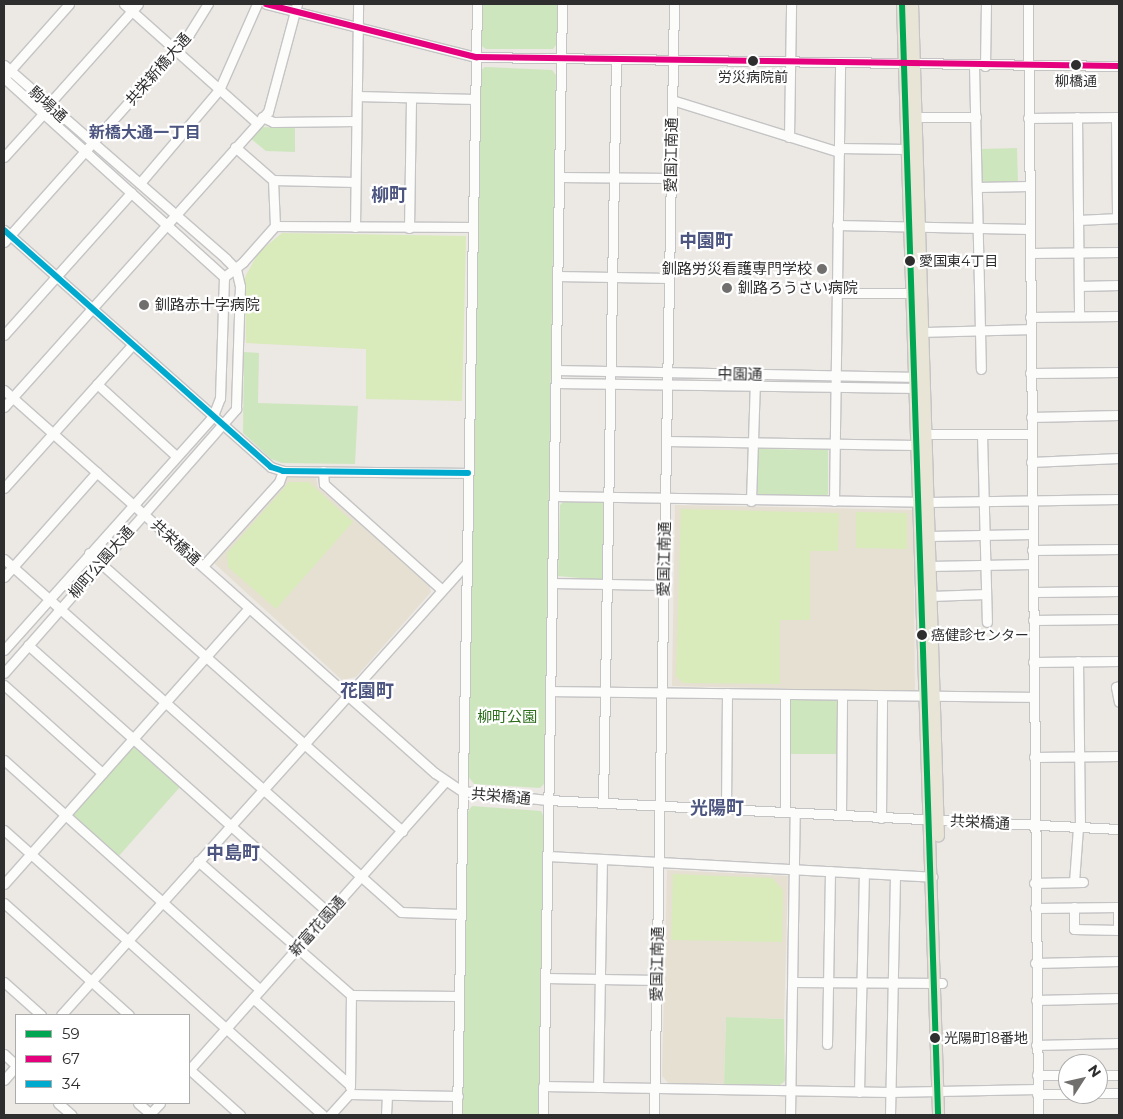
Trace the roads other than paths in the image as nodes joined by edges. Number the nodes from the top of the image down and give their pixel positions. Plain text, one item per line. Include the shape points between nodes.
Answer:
1 (69, 4) edge
2 (124, 4) edge
3 (208, 4) edge
4 (257, 4) edge
5 (266, 4) edge
6 (358, 4) edge
7 (477, 4) edge
8 (562, 4) edge
9 (674, 4) edge
10 (791, 4) edge
11 (902, 4) edge
12 (912, 4) edge
13 (986, 4) edge
14 (1028, 4) edge
15 (135, 8) edge
16 (296, 8) edge
17 (358, 27) junction
18 (175, 50) junction
19 (476, 57) junction
20 (562, 60) junction
21 (616, 60) junction
22 (672, 62) junction
23 (790, 63) junction
24 (840, 63) junction
25 (910, 64) junction
26 (974, 66) junction
27 (985, 66) junction
28 (1119, 66) edge
29 (1028, 67) junction
30 (5, 73) edge
31 (219, 90) junction
32 (357, 96) junction
33 (411, 99) junction
34 (474, 99) junction
35 (672, 100) junction
36 (48, 105) junction
37 (43, 114) junction
38 (917, 117) junction
39 (976, 117) junction
40 (1077, 117) junction
41 (1118, 117) edge
42 (1028, 118) junction
43 (259, 120) junction
44 (356, 121) junction
45 (790, 137) junction
46 (92, 143) junction
47 (235, 147) junction
48 (906, 149) junction
49 (839, 150) junction
50 (85, 151) junction
51 (4, 158) edge
52 (559, 177) junction
53 (613, 177) junction
54 (671, 178) junction
55 (274, 180) junction
56 (355, 182) junction
57 (140, 183) junction
58 (1029, 186) junction
59 (977, 187) junction
60 (131, 193) junction
61 (175, 214) junction
62 (1118, 218) edge
63 (1078, 220) junction
64 (166, 225) junction
65 (837, 225) junction
66 (275, 226) junction
67 (914, 226) junction
68 (356, 227) junction
69 (473, 227) junction
70 (409, 228) junction
71 (978, 228) junction
72 (1029, 229) junction
73 (6, 236) edge
74 (1119, 252) edge
75 (1030, 253) junction
76 (1078, 253) junction
77 (236, 269) junction
78 (558, 276) junction
79 (56, 277) junction
80 (224, 277) junction
81 (612, 277) junction
82 (669, 278) junction
83 (1119, 285) edge
84 (1079, 286) junction
85 (836, 293) junction
86 (916, 293) junction
87 (92, 308) junction
88 (1079, 316) junction
89 (1119, 316) edge
90 (1030, 317) junction
91 (1029, 329) junction
92 (980, 331) junction
93 (922, 332) junction
94 (4, 335) edge
95 (133, 344) junction
96 (981, 369) dead end
97 (556, 370) junction
98 (611, 371) junction
99 (667, 372) junction
100 (1030, 372) junction
101 (1119, 372) edge
102 (755, 374) junction
103 (836, 376) junction
104 (556, 383) junction
105 (919, 383) junction
106 (97, 384) junction
107 (611, 384) junction
108 (667, 384) junction
109 (755, 386) junction
110 (835, 388) junction
111 (4, 390) edge
112 (12, 398) junction
113 (4, 407) edge
114 (1119, 415) edge
115 (213, 416) junction
116 (1031, 417) junction
117 (224, 425) junction
118 (52, 433) junction
119 (926, 434) junction
120 (982, 434) junction
121 (1031, 434) junction
122 (666, 441) junction
123 (753, 443) junction
124 (835, 444) junction
125 (916, 445) junction
126 (176, 456) junction
127 (1119, 458) edge
128 (1031, 462) junction
129 (283, 471) junction
130 (323, 471) junction
131 (97, 472) junction
132 (468, 473) junction
133 (4, 488) edge
134 (554, 496) junction
135 (608, 498) junction
136 (665, 500) junction
137 (1119, 500) edge
138 (752, 501) junction
139 (834, 501) junction
140 (923, 502) junction
141 (983, 502) junction
142 (1032, 502) junction
143 (134, 504) junction
144 (144, 513) junction
145 (1032, 534) junction
146 (984, 535) junction
147 (929, 536) junction
148 (1119, 549) edge
149 (1032, 550) junction
150 (89, 553) junction
151 (4, 559) edge
152 (100, 562) junction
153 (466, 564) junction
154 (1032, 564) junction
155 (985, 565) junction
156 (203, 566) junction
157 (929, 566) junction
158 (13, 567) junction
159 (4, 577) edge
160 (552, 583) junction
161 (607, 584) junction
162 (664, 585) junction
163 (441, 589) junction
164 (1119, 591) edge
165 (1033, 592) junction
166 (986, 594) junction
167 (931, 596) junction
168 (49, 599) junction
169 (249, 608) junction
170 (60, 609) junction
171 (1119, 619) edge
172 (1034, 620) junction
173 (987, 622) dead end
174 (28, 645) junction
175 (4, 650) edge
176 (206, 656) junction
177 (1078, 661) junction
178 (1119, 661) edge
179 (1033, 662) junction
180 (4, 673) edge
181 (4, 686) edge
182 (1119, 686) edge
183 (550, 691) junction
184 (606, 691) junction
185 (662, 693) junction
186 (727, 693) junction
187 (347, 694) junction
188 (785, 694) junction
189 (842, 696) junction
190 (882, 696) junction
191 (929, 696) junction
192 (1034, 698) junction
193 (166, 702) junction
194 (1119, 702) edge
195 (133, 738) junction
196 (304, 743) junction
197 (1080, 756) junction
198 (1119, 756) edge
199 (1034, 757) junction
200 (4, 760) edge
201 (102, 772) junction
202 (445, 782) junction
203 (262, 790) junction
204 (462, 792) junction
205 (548, 800) junction
206 (603, 803) junction
207 (660, 806) junction
208 (726, 809) junction
209 (785, 812) junction
210 (795, 813) junction
211 (64, 815) junction
212 (841, 815) junction
213 (881, 818) junction
214 (934, 820) junction
215 (230, 825) junction
216 (1035, 825) junction
217 (1078, 827) junction
218 (1119, 829) edge
219 (4, 830) edge
220 (402, 831) junction
221 (30, 853) junction
222 (548, 856) junction
223 (602, 859) junction
224 (198, 861) junction
225 (659, 862) junction
226 (794, 870) junction
227 (830, 871) junction
228 (864, 873) junction
229 (895, 875) junction
230 (361, 876) junction
231 (932, 877) junction
232 (1034, 883) junction
233 (4, 884) edge
234 (162, 902) junction
235 (4, 903) edge
236 (1074, 907) junction
237 (1034, 908) junction
238 (329, 913) junction
239 (461, 914) junction
240 (1119, 930) edge
241 (128, 941) junction
242 (298, 948) junction
243 (1119, 961) edge
244 (1035, 964) junction
245 (546, 978) junction
246 (601, 979) junction
247 (657, 980) junction
248 (91, 981) junction
249 (4, 982) edge
250 (793, 982) junction
251 (828, 982) junction
252 (862, 983) junction
253 (893, 983) junction
254 (939, 983) junction
255 (260, 990) junction
256 (351, 994) junction
257 (459, 996) junction
258 (253, 998) junction
259 (1119, 998) edge
260 (1036, 1000) junction
261 (40, 1014) edge
262 (62, 1014) edge
263 (128, 1014) edge
264 (226, 1028) junction
265 (1119, 1043) edge
266 (828, 1044) dead end
267 (1036, 1045) junction
268 (4, 1054) edge
269 (15, 1065) edge
270 (15, 1067) edge
271 (190, 1069) edge
272 (190, 1071) edge
273 (1037, 1075) junction
274 (1058, 1075) edge
275 (4, 1080) edge
276 (350, 1084) junction
277 (543, 1086) junction
278 (598, 1087) junction
279 (654, 1088) junction
280 (790, 1090) junction
281 (1037, 1091) junction
282 (859, 1092) junction
283 (890, 1092) junction
284 (942, 1092) junction
285 (1058, 1093) edge
286 (350, 1094) junction
287 (387, 1095) junction
288 (458, 1096) junction
289 (59, 1104) edge
290 (139, 1104) edge
291 (159, 1104) edge
292 (72, 1115) edge
293 (150, 1115) edge
294 (240, 1115) edge
295 (323, 1115) edge
296 (330, 1115) edge
297 (386, 1115) edge
298 (457, 1115) edge
299 (542, 1115) edge
300 (654, 1115) edge
301 (790, 1115) edge
302 (890, 1115) edge
303 (938, 1115) edge
304 (945, 1115) edge
305 (1038, 1115) edge

1 - 30 street
2 - 15 street
3 - 18 street, 共栄新橋大通 via 199,21
4 - 31 street
5 - 16 street
6 - 17 street
7 - 19 street
8 - 20 street
9 - 22 street, 愛国江南通
10 - 23 street
11 - 25 main road
12 - 25 main road
13 - 27 street
14 - 29 street
15 - 18 street
15 - 36 street
16 - 17 street
16 - 43 street via 268,112
17 - 19 street
17 - 32 street
18 - 31 street
18 - 46 street, 共栄新橋大通
19 - 20 street
19 - 34 street
20 - 21 street
20 - 52 street
21 - 22 street
21 - 53 street
22 - 23 street
22 - 35 street, 愛国江南通
23 - 24 street
23 - 45 street
24 - 25 street
24 - 49 street
25 - 26 street
25 - 38 main road
25 - 48 main road
26 - 27 street
26 - 39 street
27 - 29 street
28 - 29 street
29 - 42 street
30 - 36 street, 駒場通
30 - 37 street, 駒場通
31 - 43 street
31 - 57 street
32 - 33 street
32 - 44 street
33 - 34 street
33 - 70 street
34 - 69 street
35 - 45 street
35 - 54 street, 愛国江南通
36 - 46 street, 駒場通
37 - 50 street, 駒場通
37 - 51 street
38 - 39 street
38 - 67 main road
39 - 59 street
40 - 41 street
40 - 42 street
40 - 63 street
41 - 62 street
42 - 58 street
43 - 44 street
43 - 47 street
44 - 56 street
45 - 49 street
46 - 50 street, 共栄新橋大通
46 - 57 street
47 - 55 street
47 - 61 street
48 - 49 street
48 - 67 main road
49 - 65 street
50 - 60 street
50 - 73 street, 共栄新橋大通
52 - 53 street
52 - 78 street
53 - 54 street
53 - 81 street
54 - 82 street, 愛国江南通
55 - 56 street
55 - 66 street
56 - 68 street
57 - 61 street
58 - 59 street
58 - 72 street
59 - 71 street
60 - 64 street
60 - 79 street
61 - 64 street
61 - 77 street
62 - 63 street
63 - 76 street
64 - 80 street
64 - 87 street
65 - 67 street
65 - 85 street
66 - 68 street
66 - 77 street
67 - 71 street
67 - 86 main road
68 - 70 street
69 - 70 street
69 - 132 street
71 - 72 street
71 - 92 street
72 - 75 street
73 - 79 street
74 - 76 street
75 - 76 street
75 - 90 street
76 - 84 street
77 - 80 street
77 - 117 street, 柳町公園大通 via 240,286 237,404
78 - 81 street
78 - 97 street
79 - 87 street
79 - 94 street
80 - 115 street, 柳町公園大通 via 220,398
81 - 82 street
81 - 98 street
82 - 99 street, 愛国江南通
83 - 84 street
84 - 88 street
85 - 86 street
85 - 103 street
86 - 93 main road
86 - 105 main road
87 - 95 street
87 - 112 street
88 - 89 street
88 - 90 street
90 - 91 street
91 - 92 street
91 - 100 street
92 - 93 street
92 - 96 street
93 - 105 main road
95 - 106 street
95 - 115 street
97 - 98 street, 中園通
97 - 104 street
98 - 99 street, 中園通
98 - 107 street
99 - 102 street, 中園通
99 - 108 street, 愛国江南通
100 - 101 street
100 - 116 street
102 - 103 street, 中園通
102 - 109 street
103 - 105 street, 中園通
103 - 110 street
104 - 107 street, 中園通
104 - 134 street
105 - 110 street, 中園通
105 - 119 main road
105 - 125 main road
106 - 118 street
106 - 126 street
107 - 108 street, 中園通
107 - 135 street
108 - 109 street, 中園通
108 - 122 street, 愛国江南通
109 - 110 street, 中園通
109 - 123 street
110 - 124 street
111 - 112 street, 共栄橋通
112 - 113 street
112 - 118 street, 共栄橋通
114 - 116 street
115 - 117 street
115 - 126 street, 柳町公園大通
116 - 121 street
117 - 129 street via 271,467
117 - 144 street, 柳町公園大通
118 - 131 street, 共栄橋通
118 - 133 street
119 - 120 street
119 - 140 main road
120 - 121 street
120 - 141 street
121 - 128 street
122 - 123 street
122 - 136 street, 愛国江南通
123 - 124 street
123 - 138 street
124 - 125 street
124 - 139 street
125 - 140 main road
126 - 143 street, 柳町公園大通
127 - 128 street
128 - 142 street
129 - 130 street
129 - 156 street via 279,482
130 - 132 street
130 - 163 street via 324,484
131 - 143 street, 共栄橋通
131 - 158 street
132 - 153 street
134 - 135 street
134 - 160 street
135 - 136 street
135 - 161 street
136 - 138 street
136 - 162 street, 愛国江南通
137 - 142 street
138 - 139 street
139 - 140 street
140 - 141 street
140 - 147 main road
140 - 191 main road
141 - 142 street
141 - 146 street
142 - 145 street
143 - 144 street, 共栄橋通
143 - 150 street, 柳町公園大通
144 - 152 street, 柳町公園大通
144 - 156 street, 共栄橋通
145 - 146 street
145 - 149 street
146 - 147 street
146 - 155 street
147 - 157 main road
148 - 149 street
149 - 154 street
150 - 152 street
150 - 168 street, 柳町公園大通
151 - 158 street
152 - 170 street, 柳町公園大通
152 - 176 street
153 - 163 street
153 - 204 street
154 - 155 street
154 - 165 street
155 - 157 street
155 - 166 street
156 - 169 street, 共栄橋通
157 - 167 main road
158 - 159 street
158 - 168 street
160 - 161 street
160 - 183 street
161 - 162 street
161 - 184 street
162 - 185 street, 愛国江南通
163 - 187 street
164 - 165 street
165 - 172 street
166 - 167 street
166 - 173 street
167 - 191 main road
168 - 170 street
168 - 175 street, 柳町公園大通
169 - 176 street
169 - 187 street, 共栄橋通
170 - 174 street, 柳町公園大通
170 - 193 street
171 - 172 street
172 - 179 street
174 - 180 street, 柳町公園大通
174 - 195 street
176 - 193 street
176 - 196 street
177 - 178 street
177 - 179 street
177 - 197 street
179 - 192 street
181 - 201 street
182 - 194 street via 1116,687
183 - 184 street
183 - 205 street
184 - 185 street
184 - 206 street
185 - 186 street
185 - 207 street, 愛国江南通
186 - 188 street
186 - 208 street
187 - 196 street
187 - 202 street, 共栄橋通
188 - 189 street
188 - 209 street
189 - 190 street
189 - 212 street
190 - 191 street
190 - 213 street
191 - 192 street
191 - 214 main road
192 - 199 street
193 - 195 street
193 - 203 street
195 - 201 street
195 - 215 street
196 - 203 street
196 - 220 street
197 - 198 street
197 - 199 street
197 - 217 street
199 - 216 street
200 - 211 street
201 - 211 street
202 - 204 street, 共栄橋通
202 - 220 street, 新富花園通
203 - 215 street
203 - 230 street
204 - 205 street, 共栄橋通
204 - 239 street
205 - 206 street, 共栄橋通
205 - 222 street
206 - 207 street, 共栄橋通
207 - 208 street, 共栄橋通
207 - 225 street, 愛国江南通
208 - 209 street, 共栄橋通
209 - 210 street, 共栄橋通
210 - 212 street, 共栄橋通
210 - 226 street
211 - 221 street
211 - 234 street
212 - 213 street, 共栄橋通
213 - 214 street, 共栄橋通
214 - 216 street, 共栄橋通
214 - 231 main road
214 - 254 main road
215 - 224 street
215 - 238 street
216 - 217 street, 共栄橋通
216 - 232 street
217 - 218 street, 共栄橋通
217 - 232 street via 1079,882
219 - 221 street
220 - 230 street, 新富花園通
221 - 233 street
221 - 241 street
222 - 223 street
222 - 245 street
223 - 225 street
223 - 246 street
224 - 234 street
224 - 242 street
225 - 226 street
225 - 247 street, 愛国江南通
226 - 227 street
226 - 250 street
227 - 228 street
227 - 251 street
228 - 229 street
228 - 252 street
229 - 231 street
229 - 253 street
230 - 238 street, 新富花園通
230 - 239 street via 401,912
231 - 254 main road
232 - 237 street
234 - 241 street
234 - 255 street
235 - 248 street
236 - 237 street
236 - 240 street via 1074,929
236 - 240 street via 1118,906
237 - 244 street
238 - 242 street, 新富花園通
239 - 257 street
241 - 248 street
241 - 264 street
242 - 255 street, 新富花園通
242 - 256 street
243 - 244 street
244 - 260 street
245 - 246 street
245 - 277 street
246 - 247 street
246 - 278 street
247 - 279 street, 愛国江南通
248 - 262 street
248 - 263 street
249 - 261 street
250 - 251 street
250 - 280 street
251 - 252 street
251 - 266 street
252 - 253 street
252 - 282 street
253 - 254 street
253 - 283 street
254 - 284 main road
255 - 258 street, 新富花園通
256 - 257 street
256 - 276 street
257 - 288 street
258 - 264 street, 新富花園通
258 - 276 street
259 - 260 street
260 - 267 street
264 - 271 street, 新富花園通
264 - 295 street
265 - 267 street
267 - 273 street
268 - 269 street
270 - 275 street
272 - 294 street
273 - 274 street
273 - 281 street
276 - 286 street
277 - 278 street
277 - 299 street
278 - 279 street
279 - 280 street
279 - 300 street, 愛国江南通
280 - 282 street
280 - 301 street
281 - 284 street
281 - 285 street
281 - 305 street
282 - 283 street
283 - 284 street
283 - 302 street
284 - 303 main road
284 - 304 main road
286 - 287 street
286 - 296 street
287 - 288 street
287 - 297 street
288 - 298 street
289 - 292 street
290 - 293 street
291 - 293 street

